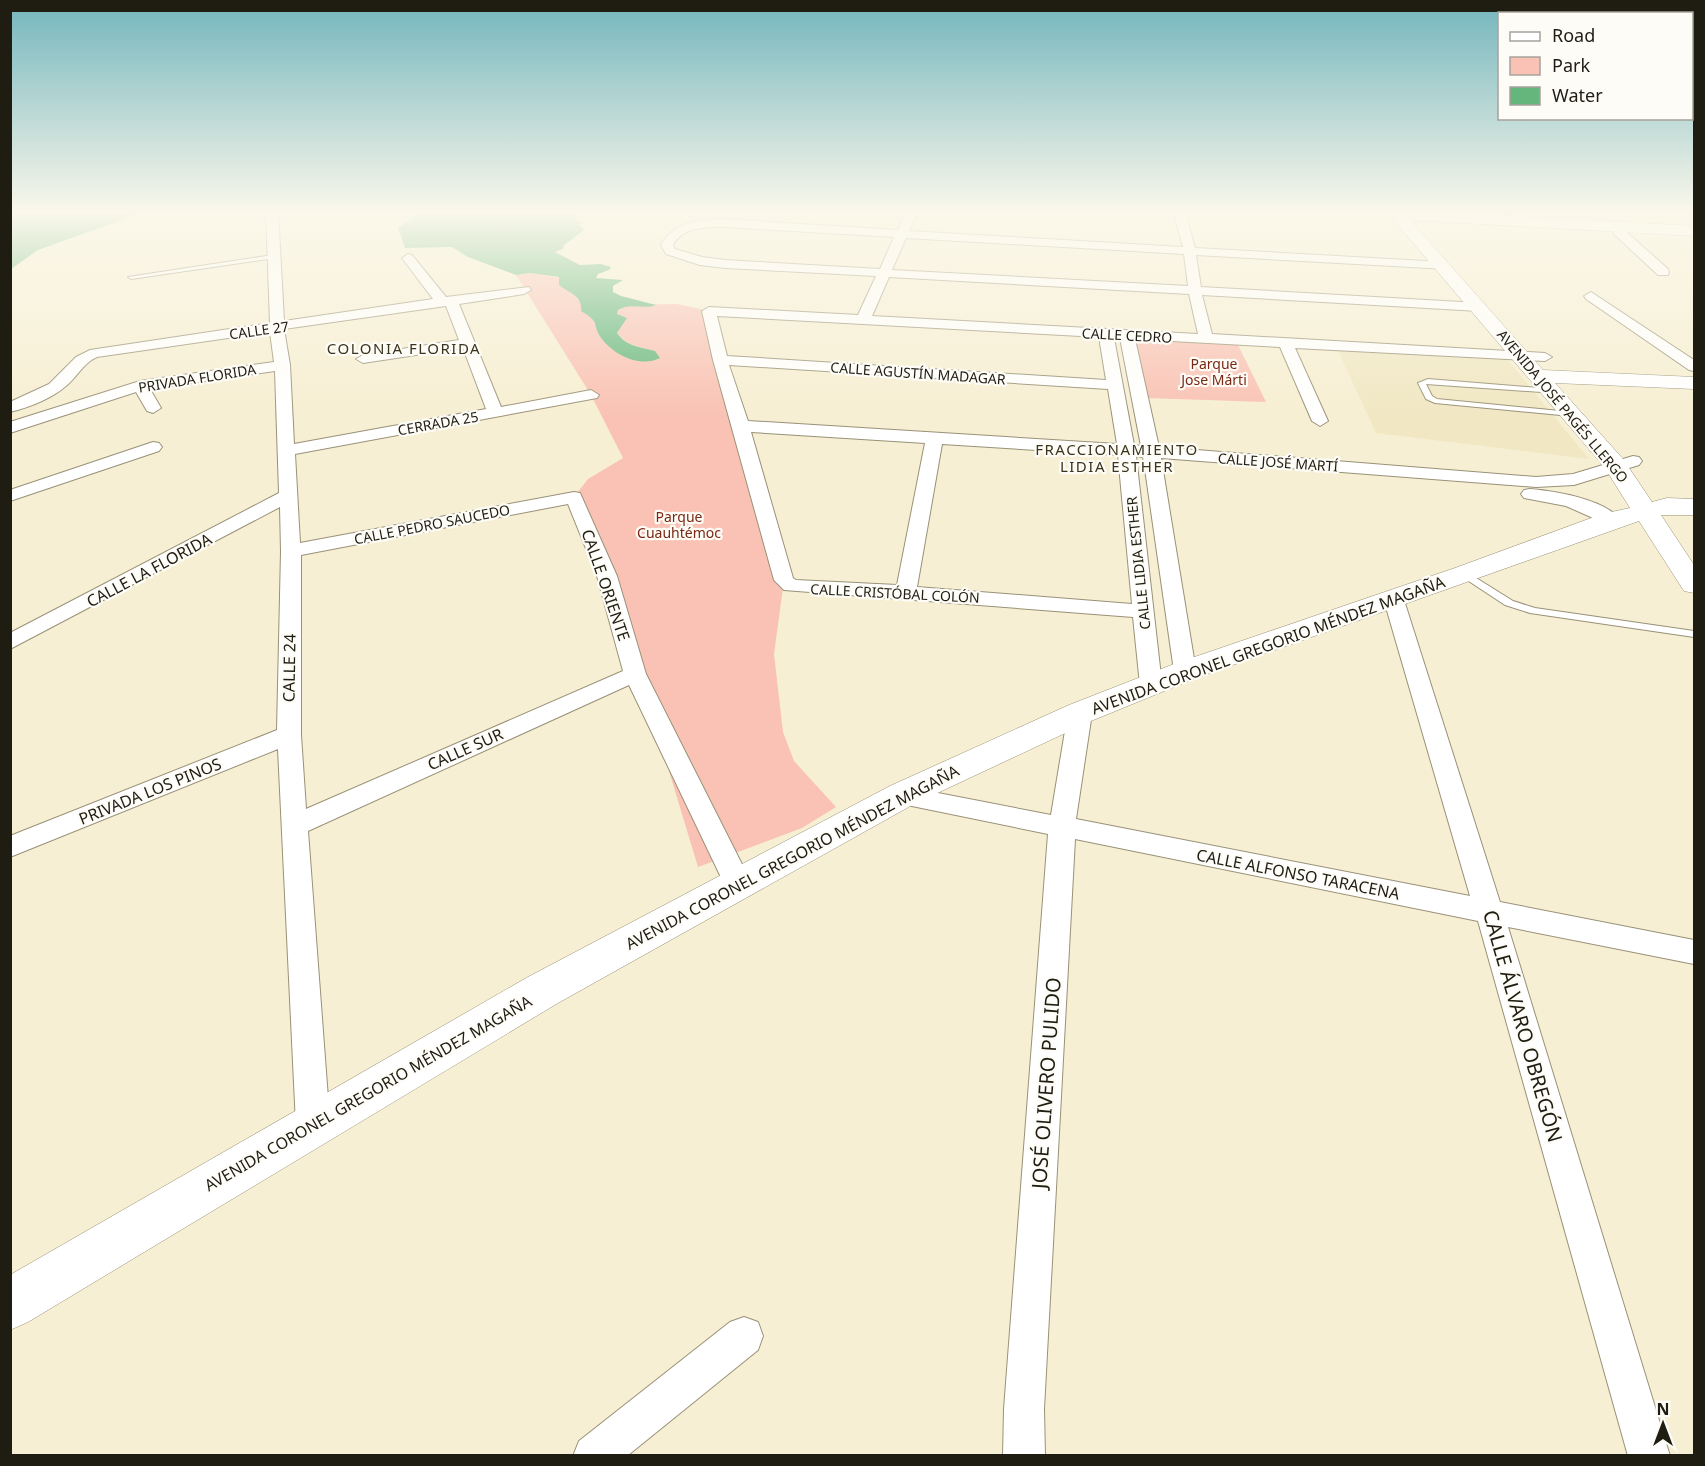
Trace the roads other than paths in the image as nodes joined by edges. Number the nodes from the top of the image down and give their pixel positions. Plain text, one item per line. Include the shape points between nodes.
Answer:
1 (274, 279) edge
2 (427, 279) edge
3 (882, 279) edge
4 (978, 279) edge
5 (1193, 279) edge
6 (1455, 279) edge
7 (1465, 279) edge
8 (524, 290) dead end
9 (1195, 292) junction
10 (1591, 296) dead end
11 (447, 302) junction
12 (1479, 307) junction
13 (709, 311) joint
14 (863, 320) junction
15 (277, 328) junction
16 (1106, 334) junction
17 (1127, 335) junction
18 (1206, 338) junction
19 (468, 343) junction
20 (1286, 343) junction
21 (1522, 356) junction
22 (363, 359) dead end
23 (720, 360) junction
24 (282, 365) junction
25 (1695, 367) edge
26 (1550, 375) junction
27 (1695, 383) edge
28 (1115, 385) junction
29 (140, 386) junction
30 (591, 395) dead end
31 (10, 407) edge
32 (153, 408) dead end
33 (496, 413) junction
34 (1571, 414) junction
35 (1320, 421) dead end
36 (10, 428) edge
37 (743, 431) junction
38 (933, 444) junction
39 (153, 447) dead end
40 (285, 451) junction
41 (1127, 455) junction
42 (1152, 457) junction
43 (1623, 462) junction
44 (10, 496) edge
45 (287, 496) junction
46 (574, 497) joint
47 (1654, 497) junction
48 (1695, 507) edge
49 (1611, 520) junction
50 (1695, 546) edge
51 (291, 551) junction
52 (1465, 574) junction
53 (1695, 585) edge
54 (906, 592) junction
55 (1394, 597) junction
56 (1144, 611) junction
57 (1695, 634) edge
58 (10, 642) edge
59 (1185, 671) junction
60 (635, 674) junction
61 (1151, 685) junction
62 (1080, 712) junction
63 (289, 735) junction
64 (902, 795) junction
65 (296, 825) junction
66 (1062, 828) junction
67 (10, 847) edge
68 (738, 884) junction
69 (1490, 911) junction
70 (1695, 952) edge
71 (313, 1125) junction
72 (10, 1304) edge
73 (744, 1336) dead end
74 (594, 1455) edge
75 (1024, 1455) edge
76 (1649, 1455) edge

1 - 15 street, CALLE 24
2 - 11 street
3 - 14 street
4 - 9 street
5 - 9 street
6 - 12 main road, AVENIDA JOSÉ PAGÉS LLERGO
7 - 26 main road, AVENIDA JOSÉ PAGÉS LLERGO
8 - 11 street, CALLE 27
9 - 12 street
9 - 18 street
10 - 25 street
11 - 15 street, CALLE 27
11 - 19 street
12 - 21 main road, AVENIDA JOSÉ PAGÉS LLERGO
13 - 14 street, CALLE CEDRO
13 - 23 street, CALLE CRISTÓBAL COLÓN
14 - 16 street, CALLE CEDRO
15 - 24 street, CALLE 24
15 - 31 street, CALLE 27 via 86,355 60,383 35,399
16 - 17 street, CALLE CEDRO
16 - 28 street, CALLE LIDIA ESTHER
17 - 18 street, CALLE CEDRO
17 - 42 street, CALLE LIDIA ESTHER
18 - 20 street, CALLE CEDRO
19 - 22 street
19 - 33 street
20 - 21 street, CALLE CEDRO
20 - 35 street
21 - 26 main road, AVENIDA JOSÉ PAGÉS LLERGO
23 - 28 street, CALLE AGUSTÍN MADAGAR
23 - 37 street, CALLE CRISTÓBAL COLÓN
24 - 29 street, PRIVADA FLORIDA
24 - 40 street, CALLE 24
26 - 27 main road
26 - 34 main road, AVENIDA JOSÉ PAGÉS LLERGO
26 - 34 lane via 1422,383 1435,401
26 - 43 main road, AVENIDA JOSÉ PAGÉS LLERGO
28 - 41 street, CALLE LIDIA ESTHER
29 - 32 street
29 - 36 street, PRIVADA FLORIDA
30 - 33 street, CERRADA 25
33 - 40 street, CERRADA 25
34 - 43 main road, AVENIDA JOSÉ PAGÉS LLERGO
37 - 38 street, CALLE JOSÉ MARTÍ
37 - 54 street, CALLE CRISTÓBAL COLÓN via 784,580 791,586
38 - 41 street, CALLE JOSÉ MARTÍ
38 - 54 street
39 - 44 street
40 - 45 street, CALLE 24
41 - 42 street, CALLE JOSÉ MARTÍ
41 - 56 street, CALLE LIDIA ESTHER
42 - 43 street, CALLE JOSÉ MARTÍ via 1536,482 1578,478
42 - 49 street, CALLE JOSÉ MARTÍ via 1552,496 1579,503
42 - 59 street, CALLE LIDIA ESTHER
43 - 47 main road, AVENIDA JOSÉ PAGÉS LLERGO
45 - 51 street, CALLE 24
45 - 58 street, CALLE LA FLORIDA
46 - 51 street, CALLE PEDRO SAUCEDO
46 - 60 street, CALLE ORIENTE via 607,576
47 - 48 main road, AVENIDA CORONEL GREGORIO MÉNDEZ MAGAÑA
47 - 49 main road, AVENIDA CORONEL GREGORIO MÉNDEZ MAGAÑA
47 - 50 main road, AVENIDA JOSÉ PAGÉS LLERGO
47 - 53 main road, AVENIDA JOSÉ PAGÉS LLERGO
49 - 52 main road, AVENIDA CORONEL GREGORIO MÉNDEZ MAGAÑA
51 - 63 street, CALLE 24
52 - 55 main road, AVENIDA CORONEL GREGORIO MÉNDEZ MAGAÑA
52 - 57 lane via 1509,603 1534,611
54 - 56 street, CALLE CRISTÓBAL COLÓN
55 - 59 main road, AVENIDA CORONEL GREGORIO MÉNDEZ MAGAÑA
55 - 69 street, CALLE ÁLVARO OBREGÓN
56 - 61 street, CALLE LIDIA ESTHER
59 - 61 main road, AVENIDA CORONEL GREGORIO MÉNDEZ MAGAÑA
60 - 65 street, CALLE SUR
60 - 68 street, CALLE ORIENTE
61 - 62 main road, AVENIDA CORONEL GREGORIO MÉNDEZ MAGAÑA
62 - 64 main road, AVENIDA CORONEL GREGORIO MÉNDEZ MAGAÑA
62 - 66 street, JOSÉ OLIVERO PULIDO
63 - 65 street, CALLE 24
63 - 67 street, PRIVADA LOS PINOS
64 - 66 street, CALLE ALFONSO TARACENA
64 - 68 main road, AVENIDA CORONEL GREGORIO MÉNDEZ MAGAÑA
65 - 71 street, CALLE 24
66 - 69 street, CALLE ALFONSO TARACENA
66 - 75 street, JOSÉ OLIVERO PULIDO
68 - 71 main road, AVENIDA CORONEL GREGORIO MÉNDEZ MAGAÑA via 543,990
69 - 70 street, CALLE ALFONSO TARACENA
69 - 76 street, CALLE ÁLVARO OBREGÓN
71 - 72 main road, AVENIDA CORONEL GREGORIO MÉNDEZ MAGAÑA
73 - 74 street

